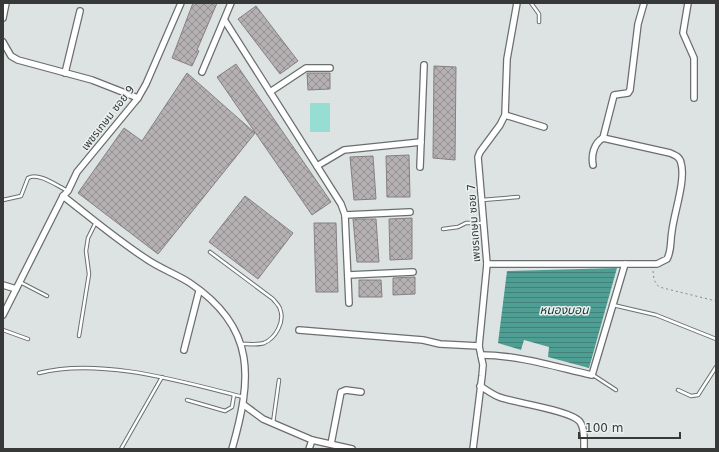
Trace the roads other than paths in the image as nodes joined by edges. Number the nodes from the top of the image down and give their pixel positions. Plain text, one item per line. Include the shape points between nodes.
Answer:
1 (6, 3) edge
2 (181, 3) edge
3 (232, 3) edge
4 (517, 3) edge
5 (530, 3) edge
6 (644, 3) edge
7 (688, 3) edge
8 (80, 11) dead end
9 (3, 18) edge
10 (225, 21) junction
11 (539, 22) dead end
12 (3, 42) edge
13 (424, 65) dead end
14 (330, 68) dead end
15 (202, 72) dead end
16 (65, 73) junction
17 (270, 92) junction
18 (138, 98) junction
19 (694, 98) dead end
20 (505, 115) junction
21 (544, 127) dead end
22 (603, 138) junction
23 (421, 142) junction
24 (593, 165) dead end
25 (317, 166) junction
26 (420, 167) dead end
27 (68, 192) junction
28 (63, 196) junction
29 (518, 196) dead end
30 (3, 200) edge
31 (482, 200) junction
32 (410, 212) dead end
33 (345, 215) junction
34 (96, 222) junction
35 (483, 223) junction
36 (443, 229) dead end
37 (210, 252) dead end
38 (487, 264) junction
39 (626, 264) junction
40 (413, 272) dead end
41 (348, 275) junction
42 (20, 282) junction
43 (3, 285) edge
44 (16, 289) junction
45 (199, 291) junction
46 (47, 296) dead end
47 (349, 303) dead end
48 (613, 305) junction
49 (3, 315) edge
50 (3, 330) edge
51 (299, 330) dead end
52 (79, 336) dead end
53 (28, 339) dead end
54 (716, 340) edge
55 (242, 344) junction
56 (479, 346) junction
57 (184, 350) dead end
58 (481, 355) junction
59 (716, 367) edge
60 (39, 373) dead end
61 (592, 375) junction
62 (162, 377) junction
63 (279, 380) dead end
64 (480, 386) junction
65 (616, 390) dead end
66 (678, 390) dead end
67 (361, 392) dead end
68 (234, 395) junction
69 (245, 397) junction
70 (187, 400) dead end
71 (244, 405) junction
72 (273, 423) junction
73 (312, 440) junction
74 (331, 444) junction
75 (342, 448) edge
76 (121, 449) edge
77 (232, 449) edge
78 (309, 449) edge
79 (352, 449) edge
80 (473, 449) edge
81 (584, 449) edge

1 - 9 street
2 - 18 street, เพชรเกษม ซอย 9
3 - 10 street
4 - 20 street, เพชรเกษม ซอย 7 via 507,59
5 - 11 lane via 539,14
6 - 22 street via 638,24 630,90 628,93 614,95
7 - 19 street via 683,34 694,58
8 - 16 street
10 - 15 street
10 - 17 street
12 - 16 street via 11,56 18,60
13 - 23 street
14 - 17 street via 306,68
16 - 18 street via 92,80
17 - 25 street
18 - 27 street, เพชรเกษม ซอย 9 via 78,172
20 - 21 street
20 - 31 street, เพชรเกษม ซอย 7 via 480,152 478,164
22 - 24 street via 594,147
22 - 39 street via 674,154 681,162 679,194 669,254 662,262
23 - 25 street via 344,150
23 - 26 street
25 - 33 street
27 - 28 street, เพชรเกษม ซอย 9
27 - 30 lane via 38,176 32,176 28,178 21,196
28 - 34 street
28 - 42 street
29 - 31 lane
31 - 35 street, เพชรเกษม ซอย 7
32 - 33 street
33 - 41 street
34 - 45 street via 146,259 190,283
34 - 52 lane via 88,238 86,251 89,274
35 - 36 lane via 466,223
35 - 38 street, เพชรเกษม ซอย 7
37 - 55 lane via 280,307 282,315 274,337 264,343
38 - 39 street
38 - 56 street, เพชรเกษม ซอย 7
39 - 48 street
40 - 41 street
41 - 47 street
42 - 44 street
42 - 46 lane
43 - 44 street
44 - 49 street
45 - 55 street via 222,309
45 - 57 street
48 - 54 lane via 656,315
48 - 61 street
50 - 53 lane
51 - 56 street
55 - 69 street
56 - 58 street, เพชรเกษม ซอย 7
58 - 61 street via 522,359
58 - 64 street, เพชรเกษม ซอย 7 via 483,365
59 - 66 lane via 698,395 691,396
60 - 62 lane via 54,369 86,367
61 - 65 lane
62 - 68 lane
62 - 76 lane
63 - 72 lane
64 - 80 street, เพชรเกษม ซอย 7
64 - 81 street via 500,398 549,409 578,419 583,430
67 - 74 street via 341,392
68 - 69 lane
68 - 70 lane via 232,407 225,411
69 - 71 street
71 - 72 street
71 - 77 street
72 - 73 street
73 - 74 street
73 - 78 street
74 - 75 street
75 - 79 street

